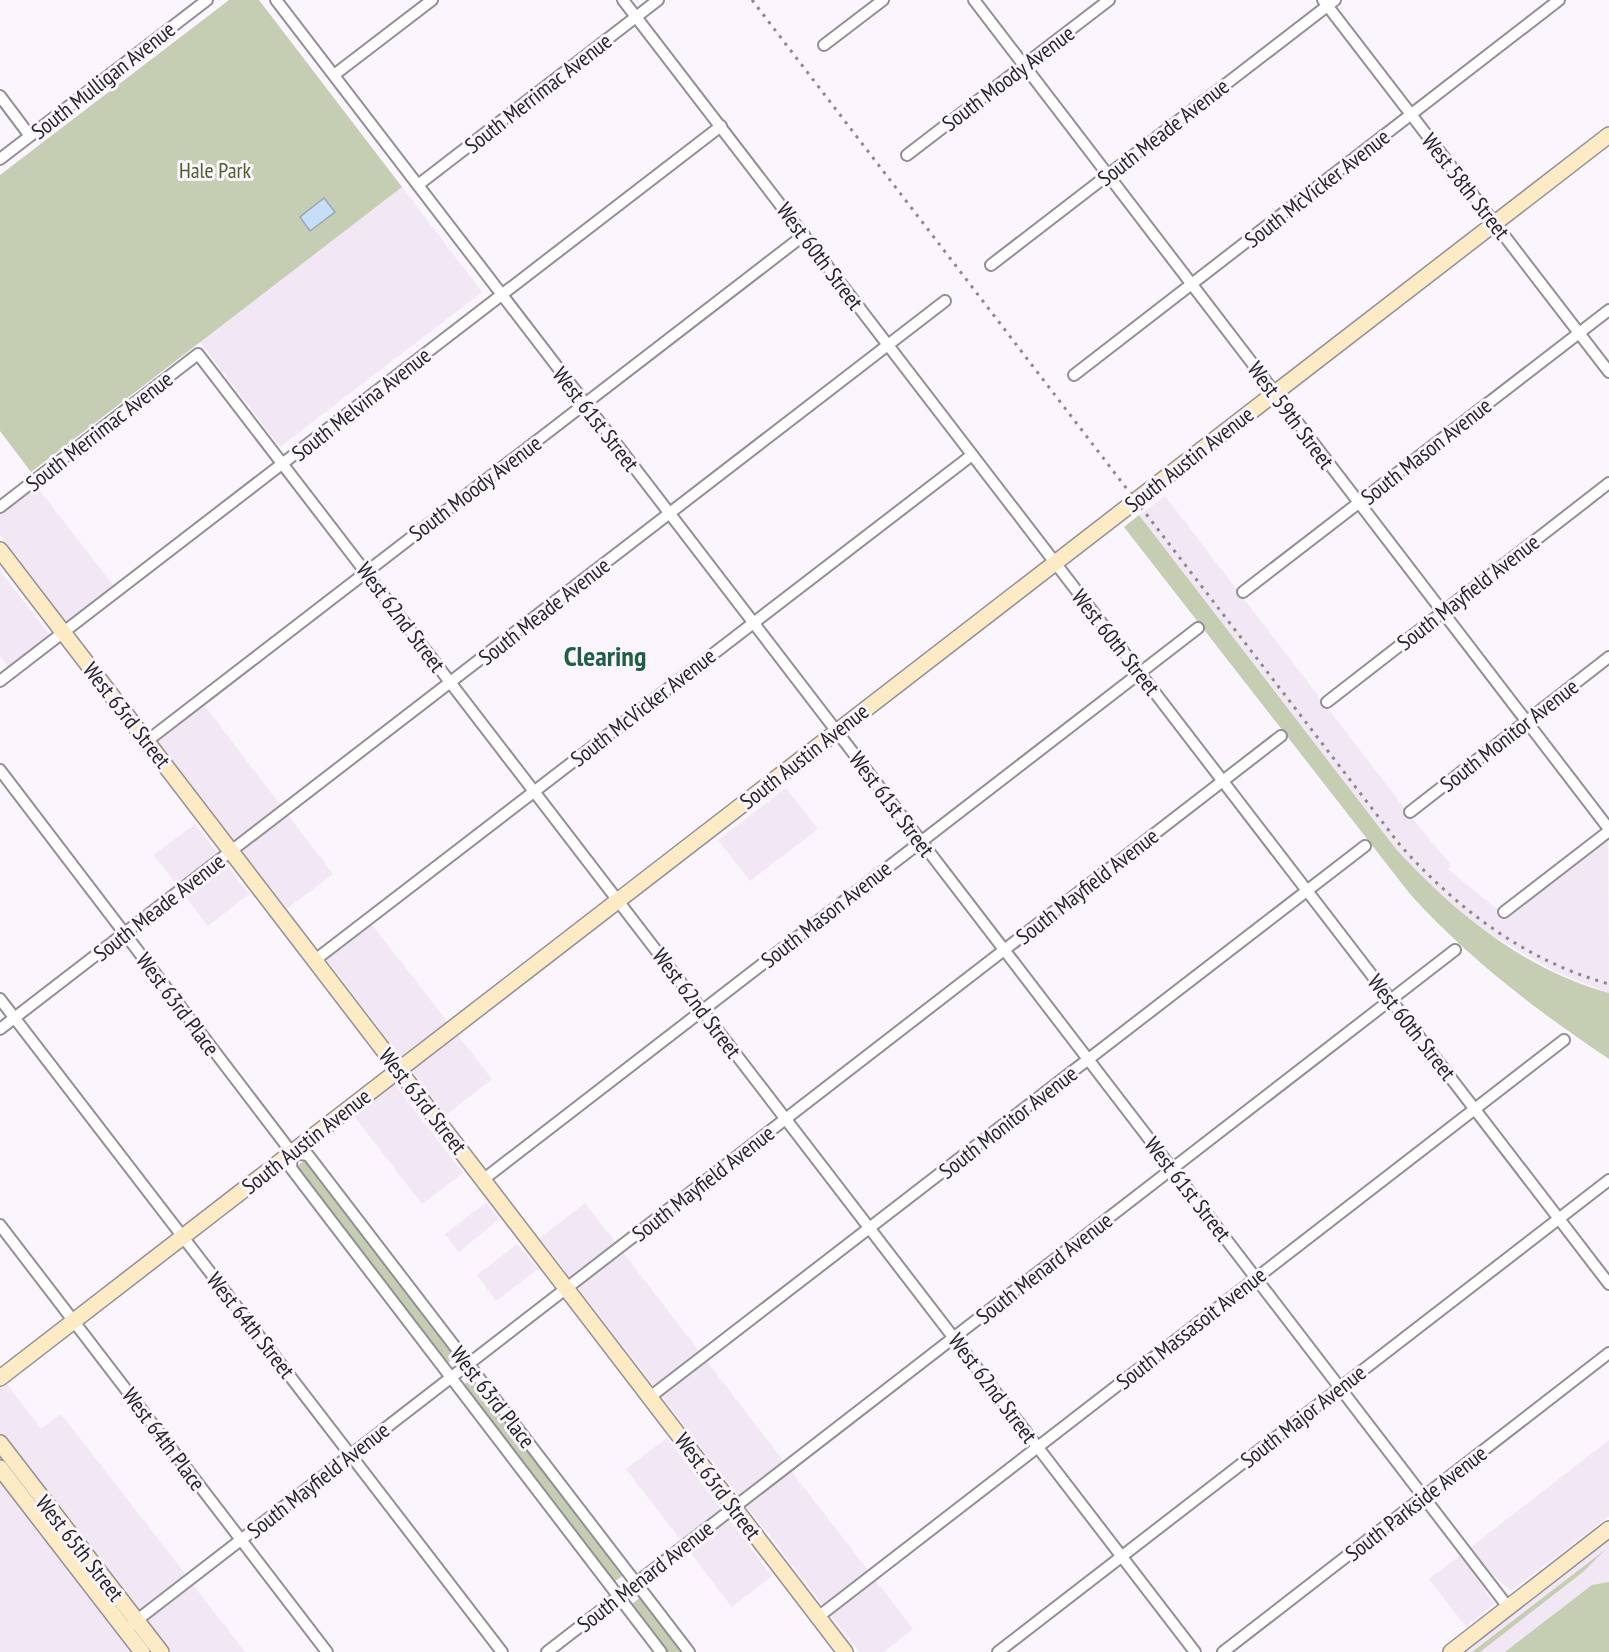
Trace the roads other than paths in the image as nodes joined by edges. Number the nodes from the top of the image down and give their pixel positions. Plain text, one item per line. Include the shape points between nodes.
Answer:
1 (207, 0) edge
2 (276, 0) edge
3 (432, 0) edge
4 (623, 0) edge
5 (658, 0) edge
6 (882, 0) edge
7 (974, 0) edge
8 (1109, 0) edge
9 (1559, 0) edge
10 (1328, 2) edge
11 (636, 17) junction
12 (824, 45) dead end
13 (1024, 66) junction
14 (334, 75) junction
15 (0, 96) edge
16 (1411, 115) junction
17 (721, 126) junction
18 (1609, 135) edge
19 (30, 136) junction
20 (907, 155) dead end
21 (0, 159) edge
22 (1107, 175) junction
23 (418, 185) junction
24 (1494, 223) junction
25 (804, 235) junction
26 (991, 265) dead end
27 (1192, 284) junction
28 (502, 296) junction
29 (945, 300) dead end
30 (1609, 310) edge
31 (1579, 333) junction
32 (887, 345) junction
33 (198, 354) joint
34 (1609, 372) edge
35 (1074, 375) dead end
36 (1275, 393) junction
37 (585, 405) junction
38 (972, 454) junction
39 (283, 464) junction
40 (1609, 483) edge
41 (1359, 503) junction
42 (0, 507) edge
43 (669, 514) junction
44 (0, 550) edge
45 (1055, 563) junction
46 (366, 571) junction
47 (1242, 592) dead end
48 (1443, 612) junction
49 (753, 623) junction
50 (1198, 628) dead end
51 (63, 632) junction
52 (1609, 657) edge
53 (1139, 672) junction
54 (0, 681) edge
55 (451, 682) junction
56 (1327, 702) dead end
57 (1527, 721) junction
58 (837, 732) junction
59 (1281, 736) dead end
60 (147, 741) junction
61 (0, 770) edge
62 (1223, 781) junction
63 (535, 791) junction
64 (1410, 813) dead end
65 (1609, 830) edge
66 (921, 841) junction
67 (1365, 846) dead end
68 (231, 852) junction
69 (1308, 891) junction
70 (618, 900) junction
71 (1504, 912) dead end
72 (124, 934) junction
73 (1004, 950) junction
74 (1455, 950) dead end
75 (315, 960) junction
76 (0, 999) edge
77 (1391, 1000) junction
78 (703, 1010) junction
79 (15, 1018) junction
80 (0, 1029) edge
81 (1564, 1040) dead end
82 (1089, 1060) junction
83 (399, 1070) junction
84 (1475, 1109) junction
85 (786, 1119) junction
86 (292, 1152) junction
87 (1171, 1168) junction
88 (484, 1179) junction
89 (1609, 1180) edge
90 (1559, 1218) junction
91 (0, 1225) edge
92 (870, 1228) junction
93 (183, 1237) junction
94 (1256, 1278) junction
95 (1609, 1284) edge
96 (567, 1288) junction
97 (74, 1321) junction
98 (955, 1338) junction
99 (1609, 1353) edge
100 (468, 1364) junction
101 (0, 1378) edge
102 (451, 1378) junction
103 (1340, 1387) junction
104 (650, 1397) junction
105 (0, 1443) edge
106 (1038, 1447) junction
107 (350, 1455) junction
108 (0, 1468) edge
109 (1424, 1497) junction
110 (734, 1507) junction
111 (1609, 1530) edge
112 (241, 1540) junction
113 (1122, 1556) junction
114 (636, 1583) junction
115 (619, 1596) junction
116 (1508, 1607) junction
117 (818, 1617) junction
118 (130, 1625) junction
119 (142, 1652) edge
120 (161, 1652) edge
121 (327, 1652) edge
122 (502, 1652) edge
123 (547, 1652) edge
124 (661, 1652) edge
125 (689, 1652) edge
126 (845, 1652) edge
127 (998, 1652) edge
128 (1195, 1652) edge
129 (1223, 1652) edge
130 (1451, 1652) edge

1 - 19 street, South Mulligan Avenue
2 - 14 street, West 61st Street
3 - 14 street
4 - 11 street, West 60th Street
5 - 11 street, South Merrimac Avenue
6 - 12 street
7 - 13 street, West 59th Street
8 - 13 street, South Moody Avenue
9 - 16 street, South McVicker Avenue
10 - 16 street, West 58th Street
10 - 22 street, South Meade Avenue
11 - 17 street, West 60th Street
11 - 23 street, South Merrimac Avenue
13 - 20 street, South Moody Avenue
13 - 22 street, West 59th Street
14 - 23 street, West 61st Street
15 - 19 street
16 - 24 street, West 58th Street
16 - 27 street, South McVicker Avenue
17 - 25 street, West 60th Street
17 - 28 street, South Melvina Avenue
18 - 24 street, South Austin Avenue
19 - 21 street, South Mulligan Avenue
22 - 26 street, South Meade Avenue
22 - 27 street, West 59th Street
23 - 28 street, West 61st Street
24 - 31 street, West 58th Street
24 - 36 street, South Austin Avenue
25 - 32 street, West 60th Street
25 - 37 street, South Moody Avenue
27 - 35 street, South McVicker Avenue
27 - 36 street, West 59th Street
28 - 37 street, West 61st Street
28 - 39 street, South Melvina Avenue
29 - 32 street, South Meade Avenue
30 - 31 street, South Mason Avenue
31 - 34 street, West 58th Street
31 - 41 street, South Mason Avenue
32 - 38 street, West 60th Street
32 - 43 street, South Meade Avenue
33 - 39 street, West 62nd Street
33 - 42 street, South Merrimac Avenue
36 - 41 street, West 59th Street
36 - 45 street, South Austin Avenue
37 - 43 street, West 61st Street
37 - 46 street, South Moody Avenue
38 - 45 street, West 60th Street
38 - 49 street, South McVicker Avenue
39 - 46 street, West 62nd Street
39 - 51 street, South Melvina Avenue
40 - 48 street, South Mayfield Avenue
41 - 47 street, South Mason Avenue
41 - 48 street, West 59th Street
43 - 49 street, West 61st Street
43 - 55 street, South Meade Avenue
44 - 51 street, West 63rd Street
45 - 53 street, West 60th Street
45 - 58 street, South Austin Avenue
46 - 55 street, West 62nd Street
46 - 60 street, South Moody Avenue
48 - 56 street, South Mayfield Avenue
48 - 57 street, West 59th Street
49 - 58 street, West 61st Street
49 - 63 street, South McVicker Avenue
50 - 53 street, South Mason Avenue
51 - 54 street, South Melvina Avenue
51 - 60 street, West 63rd Street
52 - 57 street, South Monitor Avenue
53 - 62 street, West 60th Street
53 - 66 street, South Mason Avenue
55 - 63 street, West 62nd Street
55 - 68 street, South Meade Avenue
57 - 64 street, South Monitor Avenue
57 - 65 street, West 59th Street
58 - 66 street, West 61st Street
58 - 70 street, South Austin Avenue
59 - 62 street, South Mayfield Avenue
60 - 68 street, West 63rd Street
61 - 72 street, West 63rd Place
62 - 69 street, West 60th Street
62 - 73 street, South Mayfield Avenue
63 - 70 street, West 62nd Street
63 - 75 street, South McVicker Avenue
65 - 71 street
66 - 73 street, West 61st Street
66 - 78 street, South Mason Avenue
67 - 69 street, South Monitor Avenue
68 - 72 street, South Meade Avenue
68 - 75 street, West 63rd Street
69 - 77 street, West 60th Street
69 - 82 street, South Monitor Avenue
70 - 78 street, West 62nd Street
70 - 83 street, South Austin Avenue
72 - 79 street, South Meade Avenue
72 - 86 street, West 63rd Place
73 - 82 street, West 61st Street
73 - 85 street, South Mayfield Avenue
74 - 77 street, South Menard Avenue
75 - 83 street, West 63rd Street
76 - 79 street, West 64th Street
77 - 84 street, West 60th Street
77 - 87 street, South Menard Avenue
78 - 85 street, West 62nd Street
78 - 88 street, South Mason Avenue
79 - 80 street, South Meade Avenue
79 - 93 street, West 64th Street
81 - 84 street, South Massasoit Avenue
82 - 87 street, West 61st Street
82 - 92 street, South Monitor Avenue
83 - 86 street, South Austin Avenue
83 - 88 street, West 63rd Street
84 - 90 street, West 60th Street
84 - 94 street, South Massasoit Avenue
85 - 92 street, West 62nd Street
85 - 96 street, South Mayfield Avenue
86 - 93 street, South Austin Avenue
86 - 100 street, West 63rd Place via 308,1155
86 - 102 street, West 63rd Place via 291,1168
87 - 94 street, West 61st Street
87 - 98 street, South Menard Avenue
88 - 96 street, West 63rd Street
89 - 90 street, South Major Avenue
90 - 95 street, West 60th Street
90 - 103 street, South Major Avenue
91 - 97 street, West 64th Place
92 - 98 street, West 62nd Street
92 - 104 street, South Monitor Avenue
93 - 97 street, South Austin Avenue
93 - 107 street, West 64th Street
94 - 103 street, West 61st Street
94 - 106 street, South Massasoit Avenue
96 - 100 street, South Mayfield Avenue
96 - 104 street, West 63rd Street
97 - 101 street, South Austin Avenue
97 - 112 street, West 64th Place
98 - 106 street, West 62nd Street
98 - 110 street, South Menard Avenue
99 - 109 street, South Parkside Avenue
100 - 102 street, South Mayfield Avenue
100 - 114 street, West 63rd Place
102 - 107 street, South Mayfield Avenue
102 - 115 street, West 63rd Place
103 - 109 street, West 61st Street
103 - 113 street, South Major Avenue
104 - 110 street, West 63rd Street
105 - 118 street, West 65th Street
106 - 113 street, West 62nd Street
106 - 117 street, South Massasoit Avenue
107 - 112 street, South Mayfield Avenue
107 - 122 street, West 64th Street
108 - 118 street, West 65th Street
109 - 116 street, West 61st Street
109 - 129 street, South Parkside Avenue
110 - 114 street, South Menard Avenue
110 - 117 street, West 63rd Street
111 - 116 street
112 - 118 street, South Mayfield Avenue
112 - 121 street, West 64th Place
113 - 127 street, South Major Avenue
113 - 128 street, West 62nd Street
114 - 115 street, South Menard Avenue
114 - 125 street, West 63rd Place
115 - 123 street, South Menard Avenue
115 - 124 street, West 63rd Place
116 - 130 street
117 - 126 street, West 63rd Street
118 - 119 street, West 65th Street
118 - 120 street, West 65th Street

